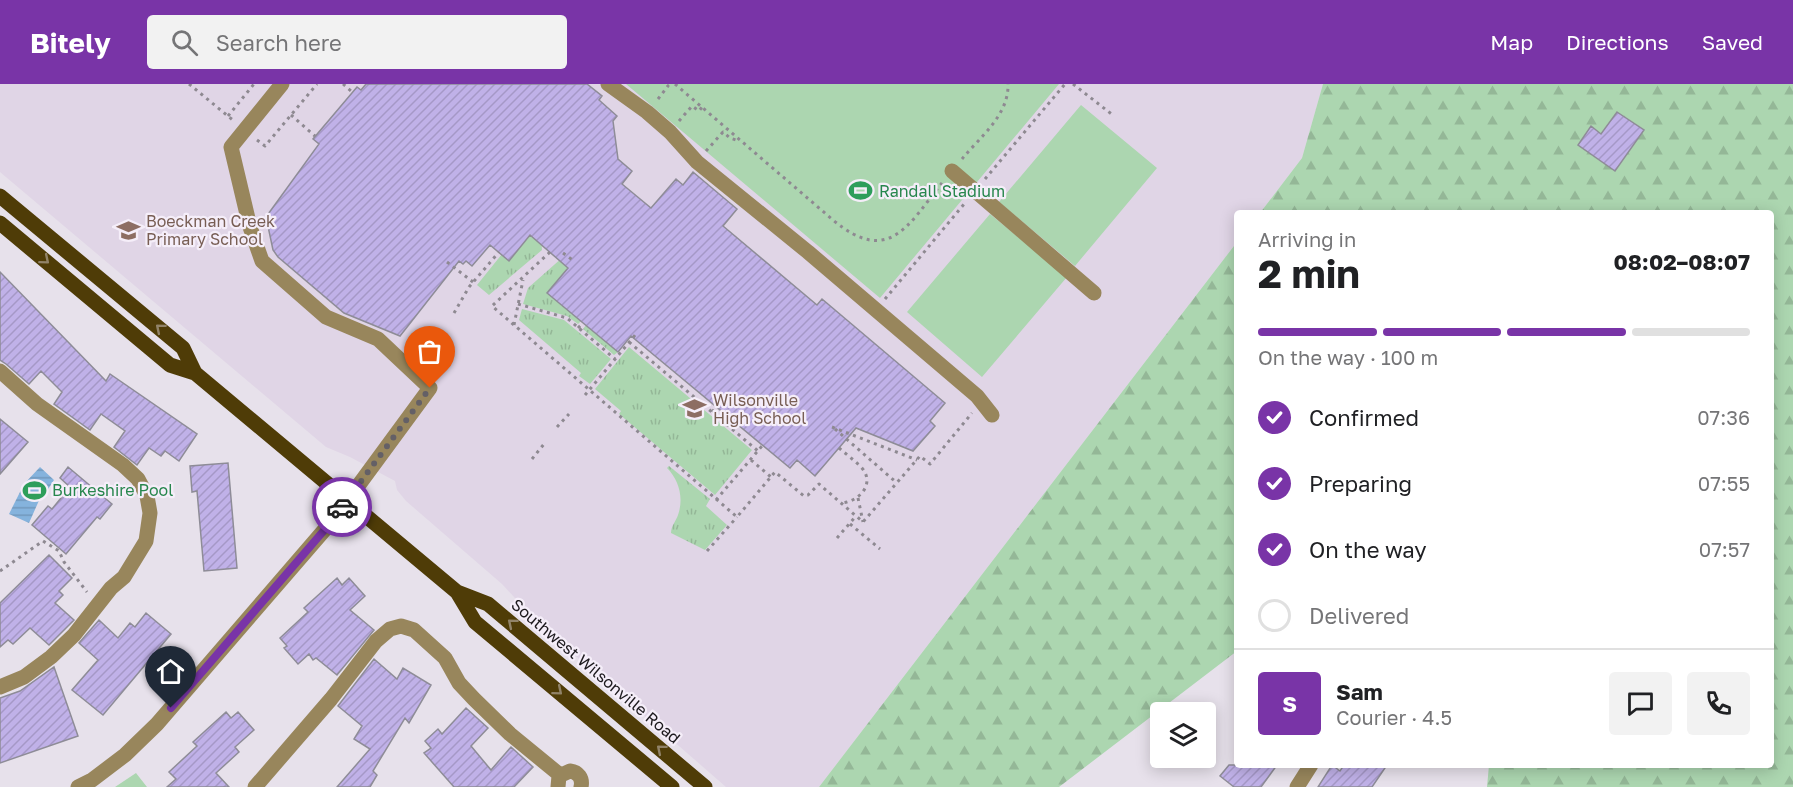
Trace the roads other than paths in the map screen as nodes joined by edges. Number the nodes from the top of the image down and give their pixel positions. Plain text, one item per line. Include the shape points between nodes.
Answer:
1 (282, 84) edge
2 (608, 84) edge
3 (952, 171) road end
4 (0, 196) edge
5 (0, 223) edge
6 (1094, 293) dead end
7 (0, 371) edge
8 (195, 373) junction
9 (992, 415) dead end
10 (346, 500) junction
11 (458, 592) junction
12 (0, 687) edge
13 (1309, 768) edge
14 (559, 781) edge
15 (78, 787) edge
16 (255, 787) edge
17 (581, 787) edge
18 (672, 787) edge
19 (705, 787) edge
20 (1297, 787) edge

1 - 10 street via 231,147 262,261 326,317 378,339 430,388
2 - 9 street via 647,112 697,162 977,396
3 - 6 street
8 -> 4 main road, Southwest Wilsonville Road via 183,348
5 -> 8 main road, Southwest Wilsonville Road via 170,365
7 - 12 street via 37,404 138,479 150,513 146,541 124,577 51,657 24,677
8 - 10 main road, Southwest Wilsonville Road
10 - 11 main road, Southwest Wilsonville Road
10 - 15 street via 157,724 125,755
11 -> 18 main road, Southwest Wilsonville Road via 476,622
19 -> 11 main road, Southwest Wilsonville Road via 488,604
13 - 20 street
14 - 16 street via 459,683 445,658 414,630 401,626 390,629 376,641
14 - 17 street via 568,771 575,772 582,781

